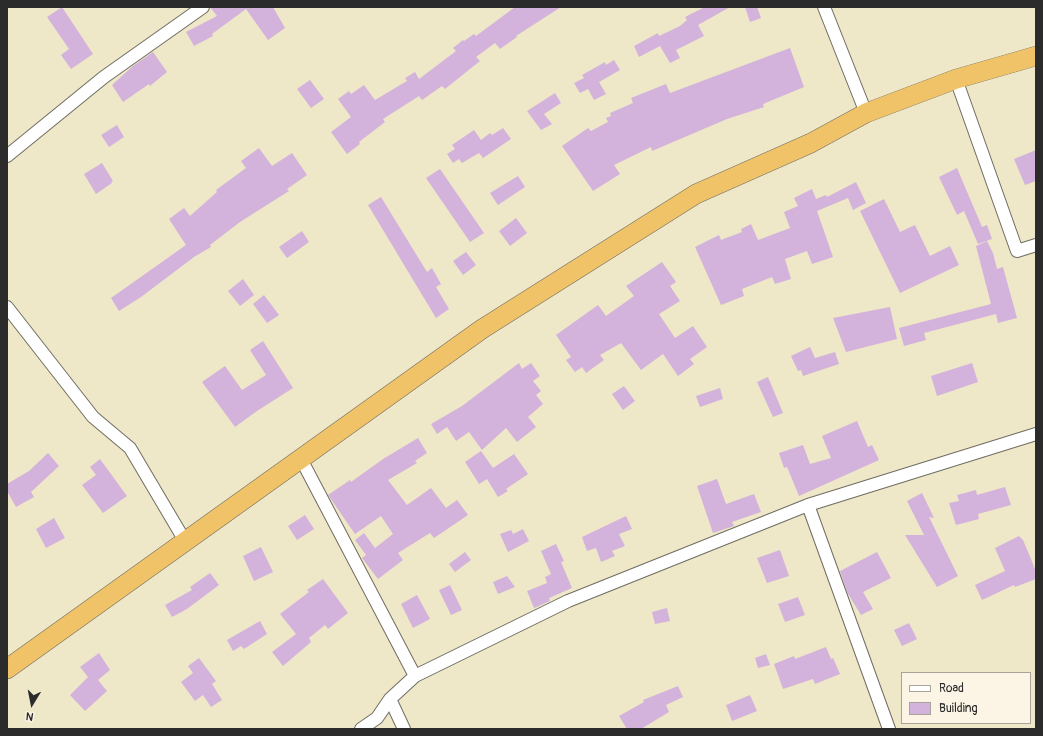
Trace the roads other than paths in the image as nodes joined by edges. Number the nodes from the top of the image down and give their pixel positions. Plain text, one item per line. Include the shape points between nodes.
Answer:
1 (203, 7) edge
2 (824, 7) edge
3 (1036, 56) edge
4 (956, 79) junction
5 (866, 112) junction
6 (7, 156) edge
7 (1036, 245) edge
8 (7, 307) edge
9 (1036, 434) edge
10 (301, 459) junction
11 (808, 505) junction
12 (185, 541) junction
13 (7, 670) edge
14 (415, 676) junction
15 (390, 699) junction
16 (361, 729) edge
17 (404, 729) edge
18 (889, 729) edge

1 - 6 street via 104,77
2 - 5 street
3 - 4 highway
4 - 5 highway
4 - 7 street via 1017,251
5 - 10 highway via 811,143 696,194 482,329
8 - 12 street via 93,417 130,448
9 - 11 street
10 - 12 highway
10 - 14 street
11 - 14 street via 568,601
11 - 18 street
12 - 13 highway
14 - 15 street
15 - 16 street via 377,718
15 - 17 street

